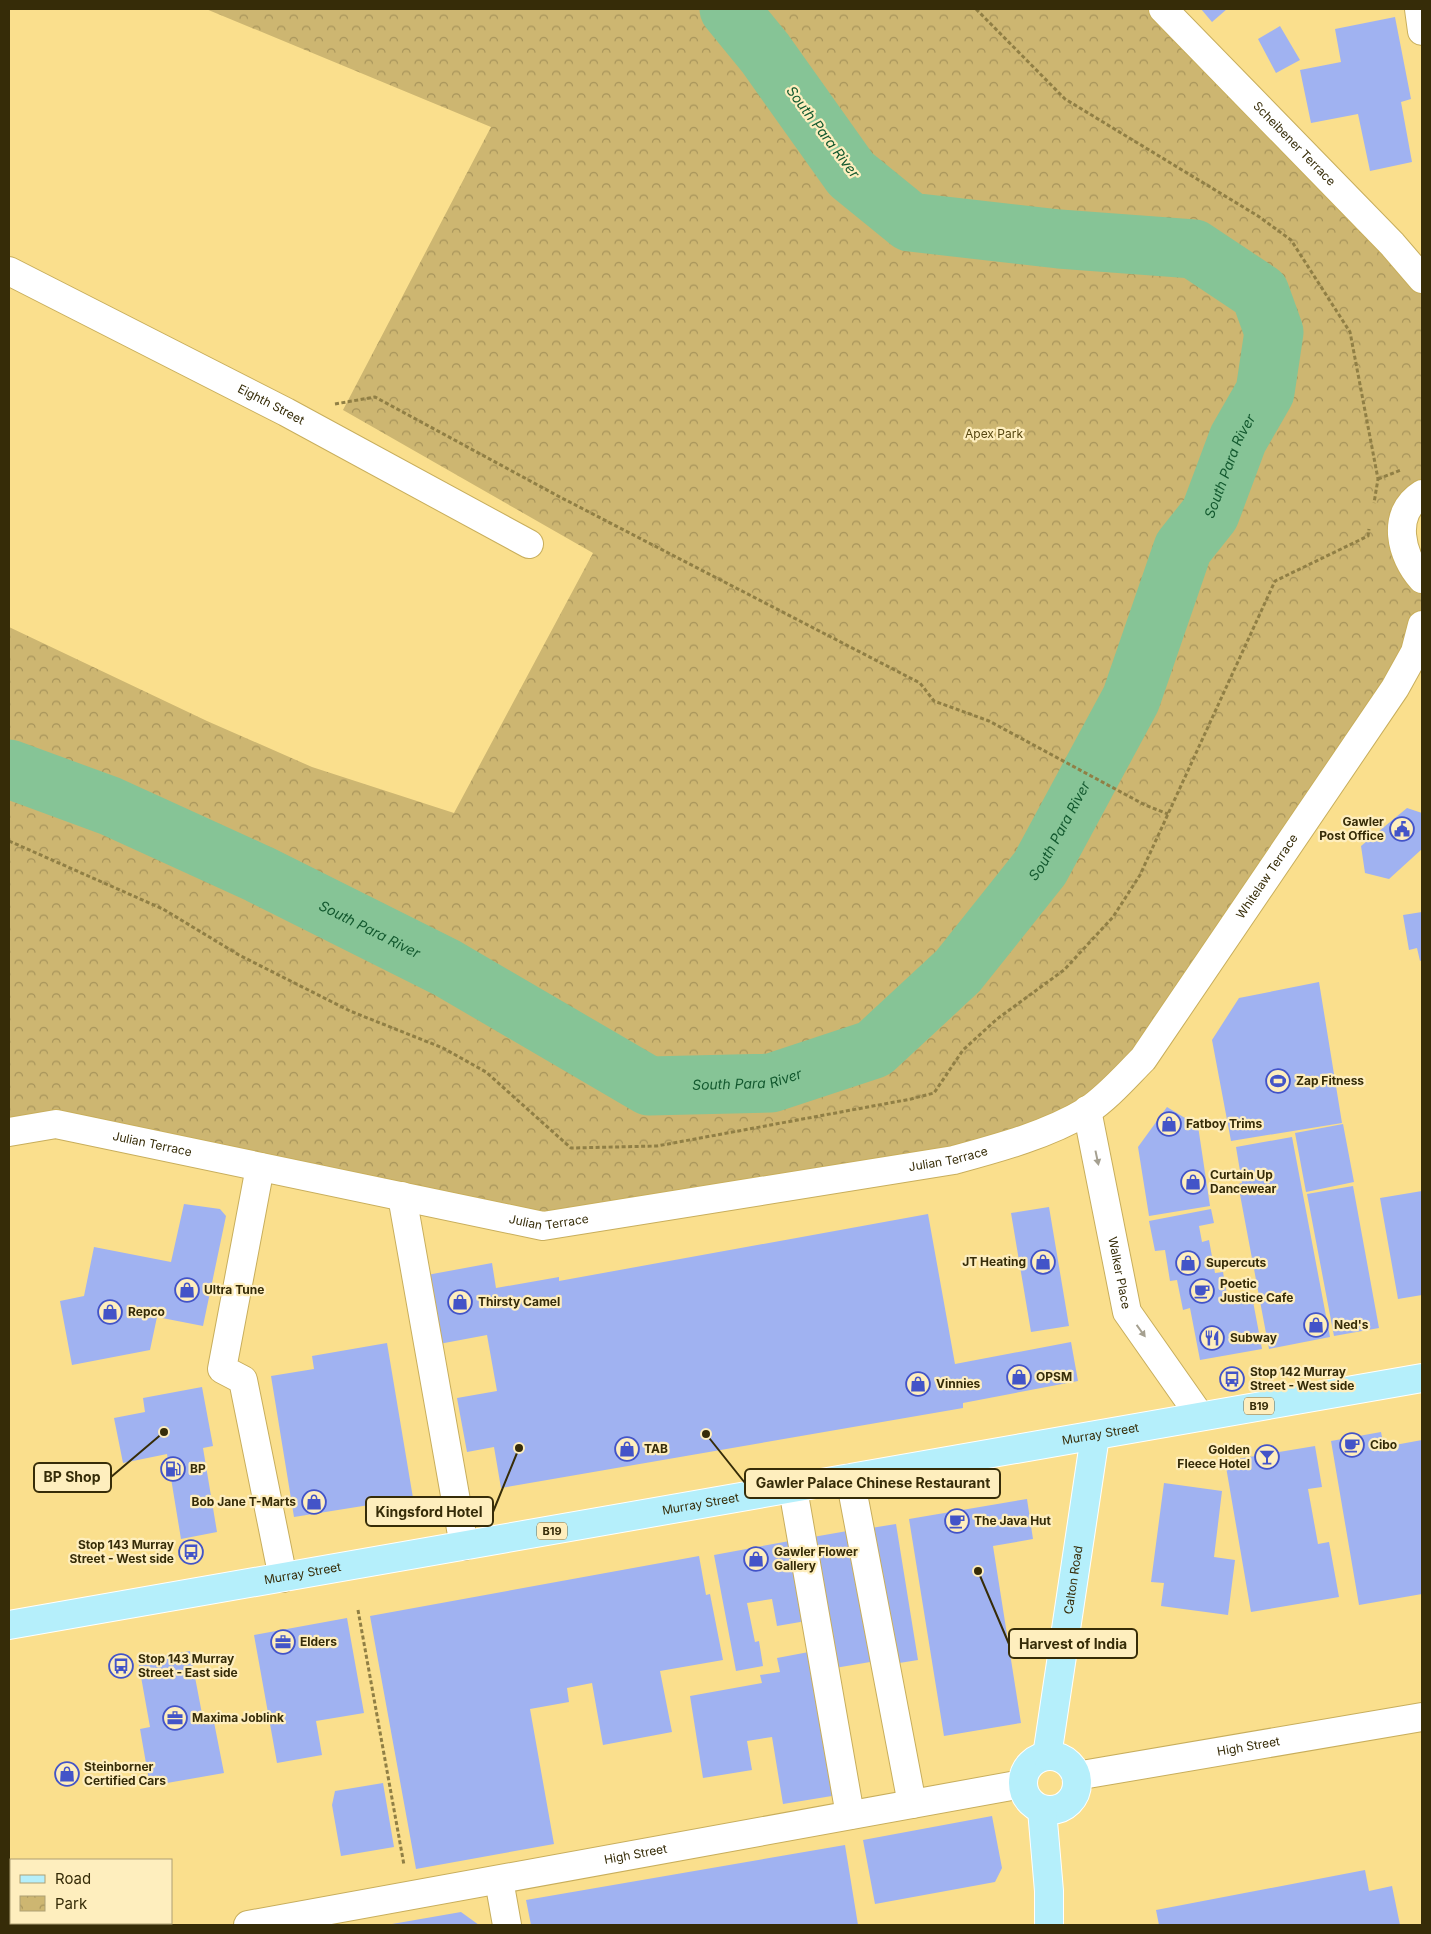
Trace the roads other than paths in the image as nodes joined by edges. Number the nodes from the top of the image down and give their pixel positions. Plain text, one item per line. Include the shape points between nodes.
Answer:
1 (1163, 9) edge
2 (1419, 9) edge
3 (1422, 31) edge
4 (9, 271) edge
5 (1422, 279) edge
6 (1422, 494) edge
7 (529, 544) dead end
8 (1422, 579) edge
9 (1422, 625) edge
10 (1087, 1110) junction
11 (9, 1132) edge
12 (260, 1167) junction
13 (402, 1196) junction
14 (1422, 1378) edge
15 (1200, 1416) junction
16 (1095, 1436) junction
17 (850, 1478) junction
18 (792, 1489) junction
19 (464, 1546) junction
20 (283, 1578) junction
21 (9, 1625) edge
22 (1422, 1717) edge
23 (1047, 1756) junction
24 (1076, 1776) junction
25 (1022, 1784) junction
26 (912, 1804) junction
27 (1042, 1810) junction
28 (850, 1815) junction
29 (499, 1880) junction
30 (248, 1925) edge
31 (507, 1925) edge
32 (1049, 1925) edge

1 - 5 street, Scheibener Terrace via 1392,244
2 - 3 street
4 - 7 street, Eighth Street via 286,412
6 - 8 street via 1411,504 1403,523 1401,544 1410,564
9 - 10 street, Whitelaw Terrace via 1415,652 1395,688 1144,1059
10 - 13 street, Julian Terrace via 1016,1143 954,1160 543,1226
10 -> 15 street, Walker Place via 1127,1312
11 - 12 street, Julian Terrace via 56,1124
12 - 13 street, Julian Terrace
12 - 20 street via 222,1369 243,1380
13 - 19 street
14 - 15 main road, Murray Street / B19
15 - 16 main road, Murray Street / B19
16 - 17 main road, Murray Street / B19
16 - 23 main road, Calton Road
17 - 18 main road, Murray Street / B19
17 - 26 street
18 - 19 main road, Murray Street / B19
18 - 28 street
19 - 20 main road, Murray Street / B19
20 - 21 main road, Murray Street / B19
22 - 24 street, High Street
23 - 24 main road via 1065,1761
23 - 25 main road via 1026,1768
24 - 27 main road via 1076,1792 1066,1806
25 - 26 street, High Street
25 - 27 main road via 1028,1800
26 - 28 street, High Street
27 - 32 main road
28 - 29 street, High Street
29 - 30 street, High Street
29 - 31 street

